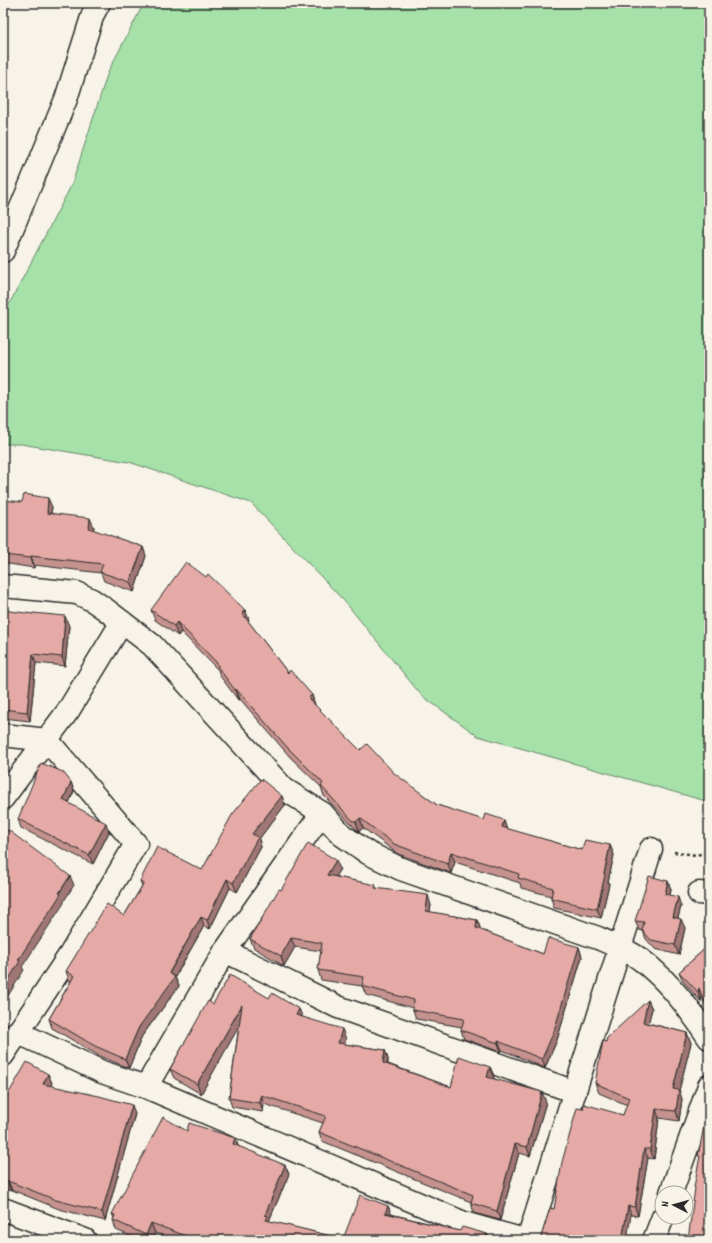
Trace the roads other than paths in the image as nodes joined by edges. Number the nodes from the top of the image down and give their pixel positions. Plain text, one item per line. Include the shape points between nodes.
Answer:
1 (99, 3) edge
2 (3, 251) edge
3 (3, 586) edge
4 (122, 622) junction
5 (3, 735) edge
6 (47, 740) junction
7 (3, 798) edge
8 (322, 813) junction
9 (651, 849) dead end
10 (620, 947) junction
11 (225, 951) junction
12 (17, 1032) junction
13 (709, 1038) edge
14 (3, 1055) edge
15 (709, 1086) edge
16 (146, 1087) junction
17 (574, 1092) junction
18 (674, 1185) edge
19 (3, 1209) edge
20 (660, 1225) edge
21 (85, 1240) edge
22 (524, 1240) edge
23 (528, 1240) edge
24 (654, 1240) edge

1 - 2 street via 93,14 66,99
3 - 4 street via 76,593 92,600
4 - 6 street via 68,711
4 - 8 street via 152,645 284,788
5 - 6 street
6 - 7 street
6 - 12 street via 136,844 71,953
8 - 10 street via 342,835 368,853 401,869
8 - 11 street
9 - 10 street
10 - 13 street via 640,959 665,982
10 - 17 street
11 - 16 street
11 - 17 street via 338,1007
12 - 14 street
12 - 16 street via 102,1072
15 - 18 street
16 - 22 street via 464,1224
17 - 23 street
19 - 21 street
20 - 24 street

